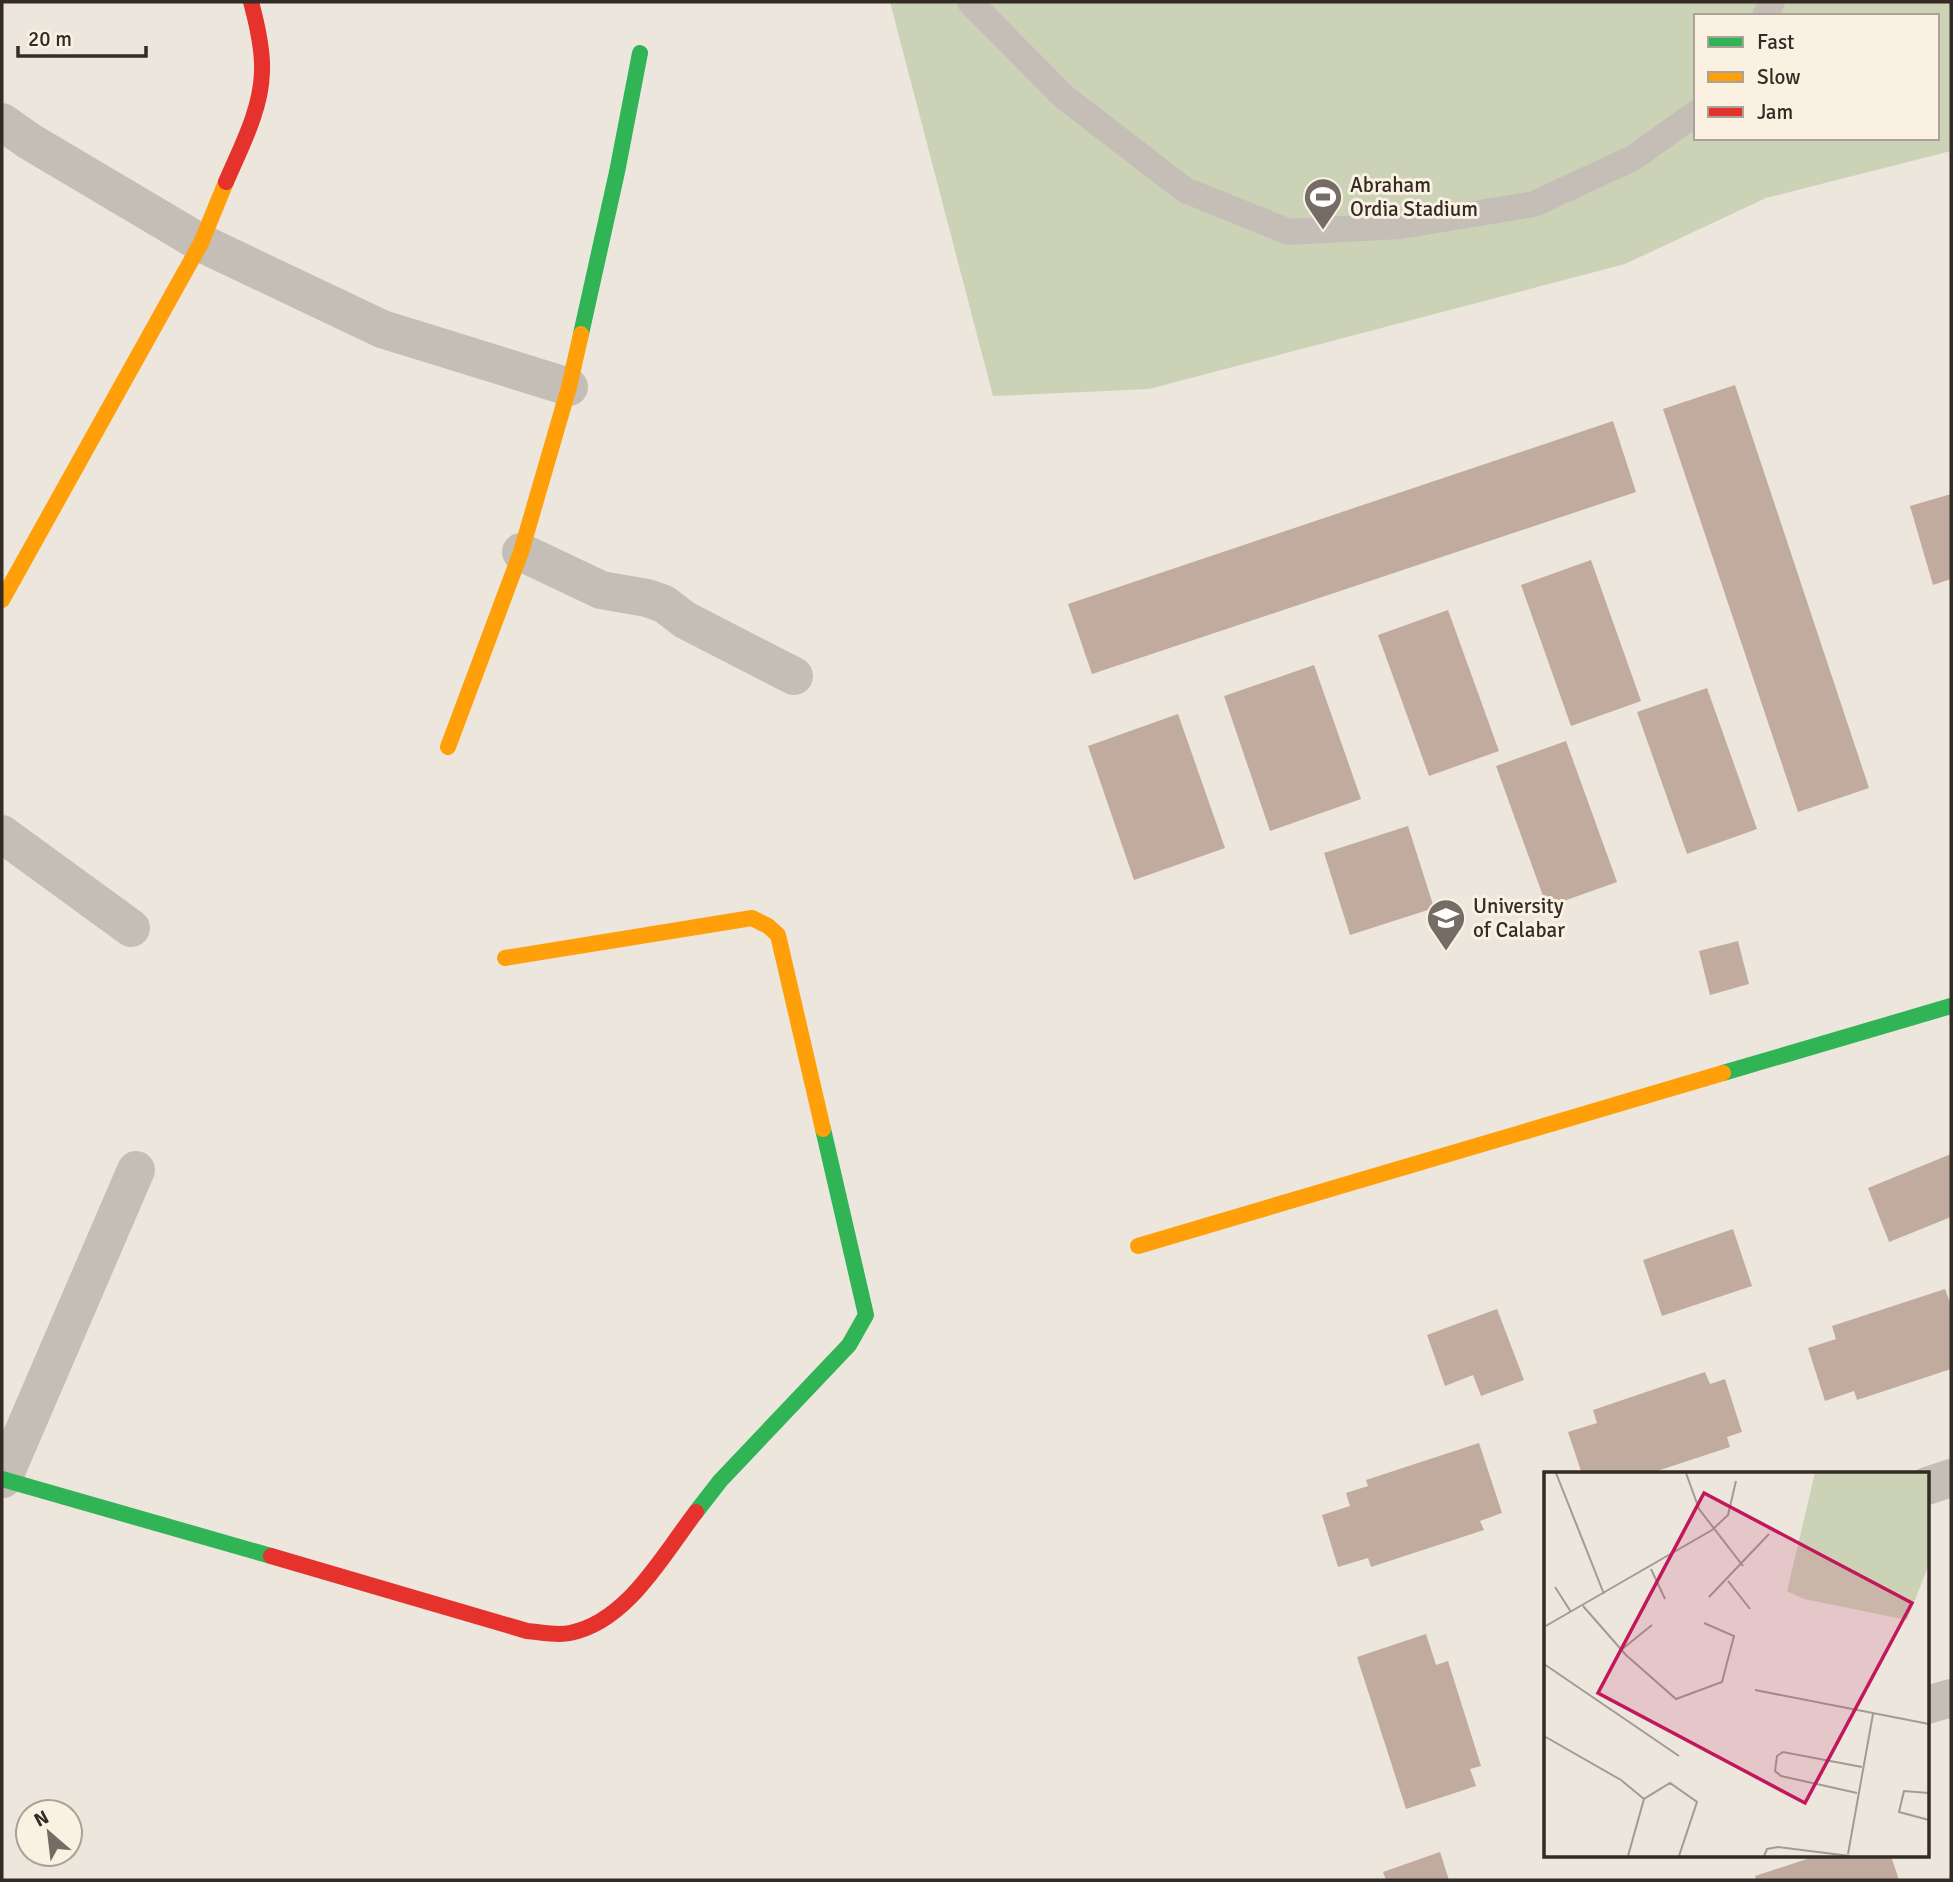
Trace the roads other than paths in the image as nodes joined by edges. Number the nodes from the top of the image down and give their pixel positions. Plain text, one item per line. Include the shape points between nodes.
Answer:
1 (251, 2) edge
2 (970, 2) edge
3 (640, 53) dead end
4 (1694, 114) edge
5 (2, 122) edge
6 (201, 243) junction
7 (569, 387) junction
8 (521, 552) junction
9 (2, 600) edge
10 (794, 676) dead end
11 (447, 747) dead end
12 (2, 834) edge
13 (131, 928) dead end
14 (505, 958) dead end
15 (1951, 1006) edge
16 (136, 1170) dead end
17 (1138, 1246) dead end
18 (1951, 1478) edge
19 (2, 1479) edge
20 (1928, 1486) edge
21 (1951, 1698) edge
22 (1928, 1705) edge

1 - 6 street via 262,73 254,114
2 - 4 lane via 1065,97 1185,190 1289,232 1400,226 1534,204 1633,158
3 - 7 street
5 - 6 street
6 - 7 street via 382,329
6 - 9 street
7 - 8 street
8 - 10 street via 601,590 664,604 685,621
8 - 11 street
12 - 13 street
14 - 19 street via 752,918 778,935 866,1315 849,1345 720,1481 628,1601 599,1624 568,1634 527,1631
15 - 17 street
16 - 19 street
18 - 20 street
21 - 22 street

